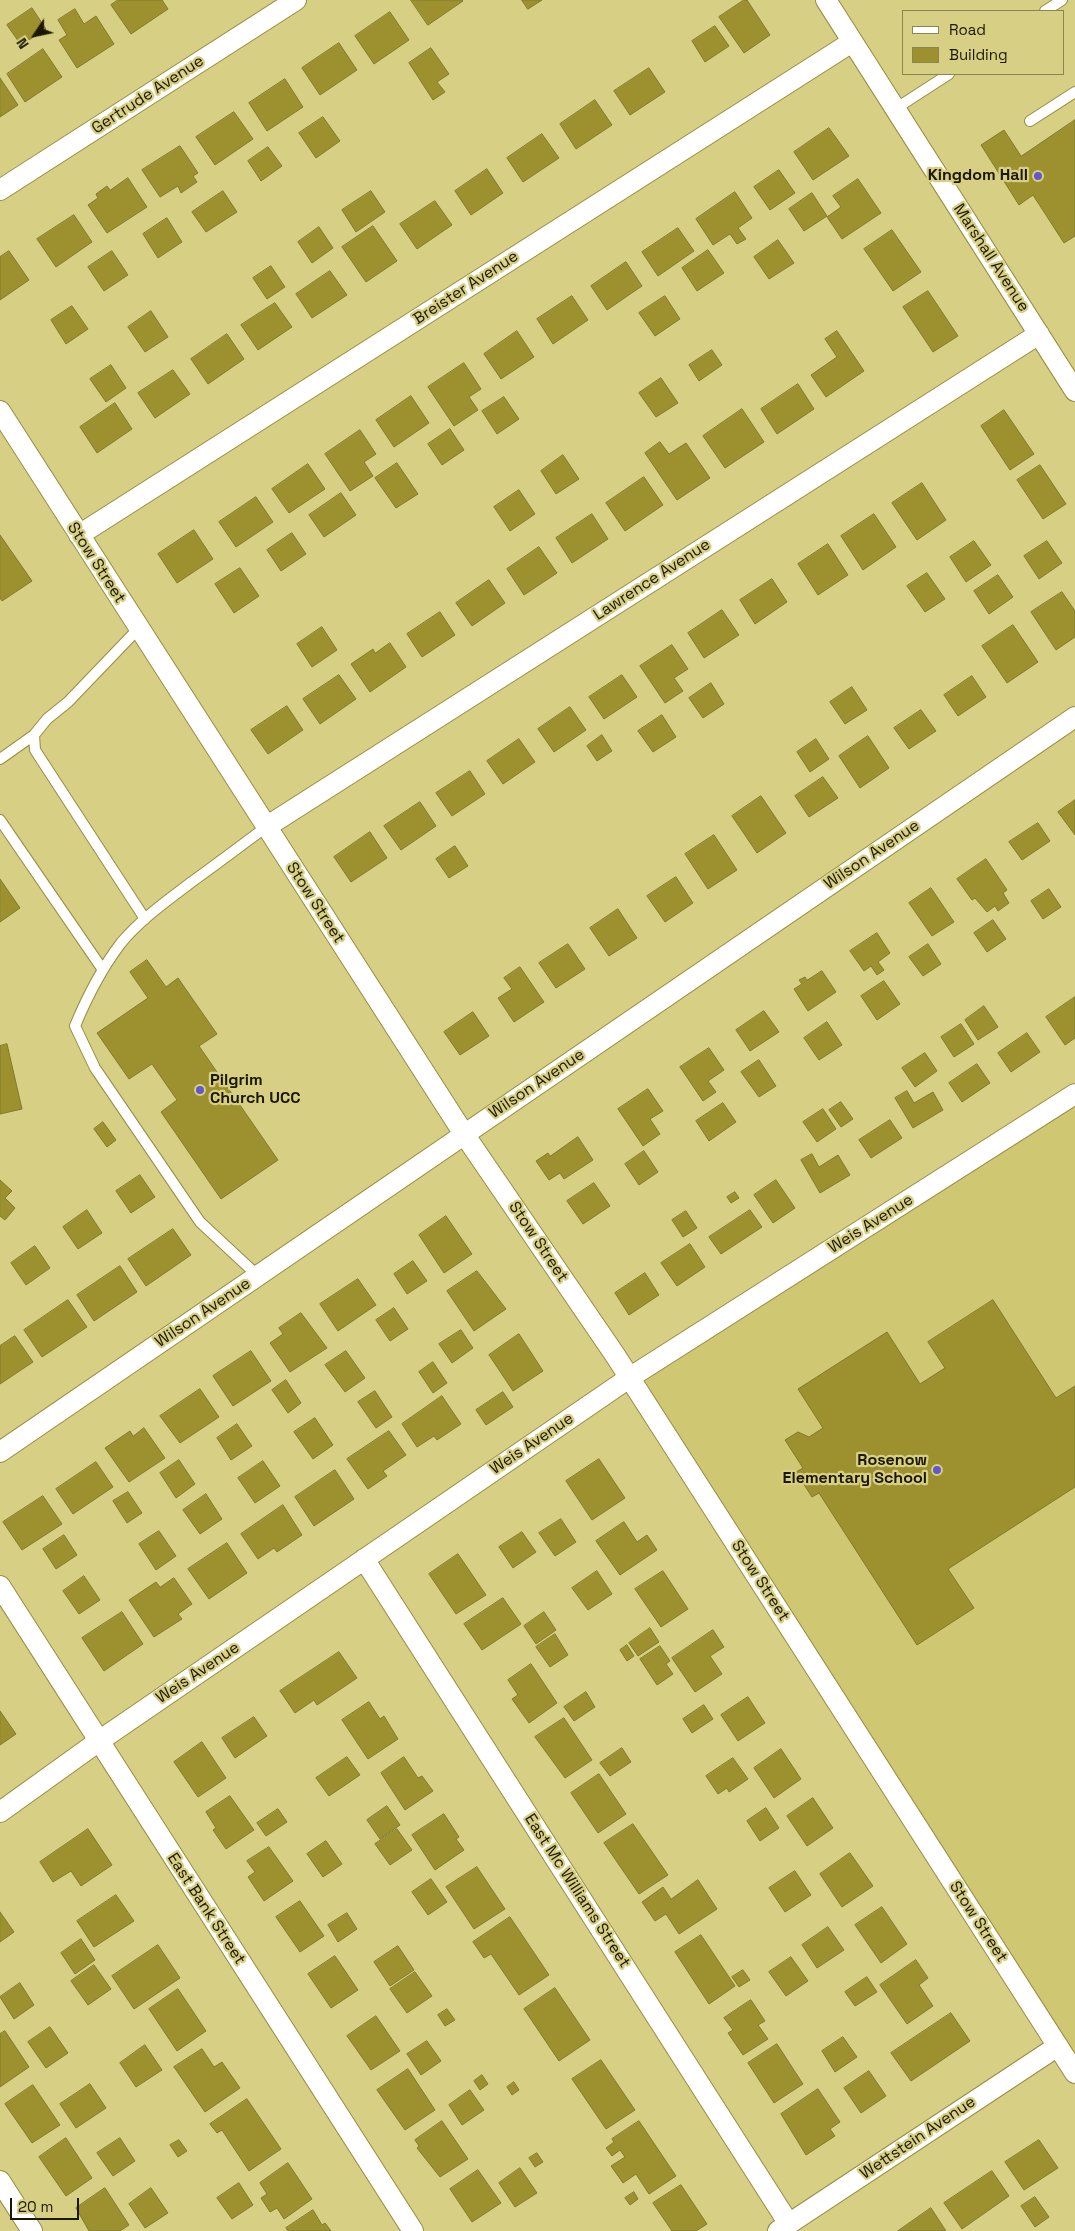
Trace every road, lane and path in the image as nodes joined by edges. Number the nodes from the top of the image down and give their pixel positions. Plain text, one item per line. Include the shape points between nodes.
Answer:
1 (296, 0) edge
2 (826, 0) edge
3 (1062, 0) edge
4 (1047, 10) edge
5 (852, 42) junction
6 (947, 75) edge
7 (1075, 92) edge
8 (896, 109) junction
9 (1030, 121) dead end
10 (0, 190) edge
11 (1039, 334) junction
12 (1073, 384) edge
13 (0, 411) edge
14 (79, 535) junction
15 (138, 628) junction
16 (1075, 716) edge
17 (34, 735) junction
18 (0, 759) edge
19 (0, 820) edge
20 (266, 827) junction
21 (145, 919) junction
22 (103, 970) junction
23 (1075, 1094) edge
24 (464, 1134) junction
25 (257, 1276) junction
26 (629, 1378) junction
27 (0, 1452) edge
28 (364, 1559) junction
29 (0, 1586) edge
30 (99, 1741) junction
31 (0, 1812) edge
32 (1058, 2046) junction
33 (1075, 2073) edge
34 (0, 2181) edge
35 (784, 2227) edge
36 (32, 2231) edge
37 (413, 2231) edge

1 - 10 street, Gertrude Avenue
2 - 5 street, Marshall Avenue
3 - 4 lane
5 - 8 street, Marshall Avenue
5 - 14 street, Breister Avenue
6 - 8 lane
7 - 9 lane
8 - 11 street, Marshall Avenue
11 - 12 street, Marshall Avenue
11 - 20 street, Lawrence Avenue
13 - 14 street, Stow Street
14 - 15 street, Stow Street
15 - 17 lane via 68,702 46,719
15 - 20 street, Stow Street
16 - 24 street, Wilson Avenue
17 - 18 lane
17 - 21 lane via 35,750
19 - 22 lane
20 - 21 lane
20 - 24 street, Stow Street
21 - 22 lane
22 - 25 lane via 76,1026 95,1068 200,1222
23 - 26 street, Weis Avenue
24 - 25 street, Wilson Avenue
24 - 26 street, Stow Street
25 - 27 street, Wilson Avenue
26 - 28 street, Weis Avenue
26 - 32 street, Stow Street
28 - 30 street, Weis Avenue
28 - 35 street, East Mc Williams Street
29 - 30 street, East Bank Street
30 - 31 street, Weis Avenue
30 - 37 street, East Bank Street
32 - 33 street, Stow Street
32 - 35 street, Wettstein Avenue
34 - 36 street

